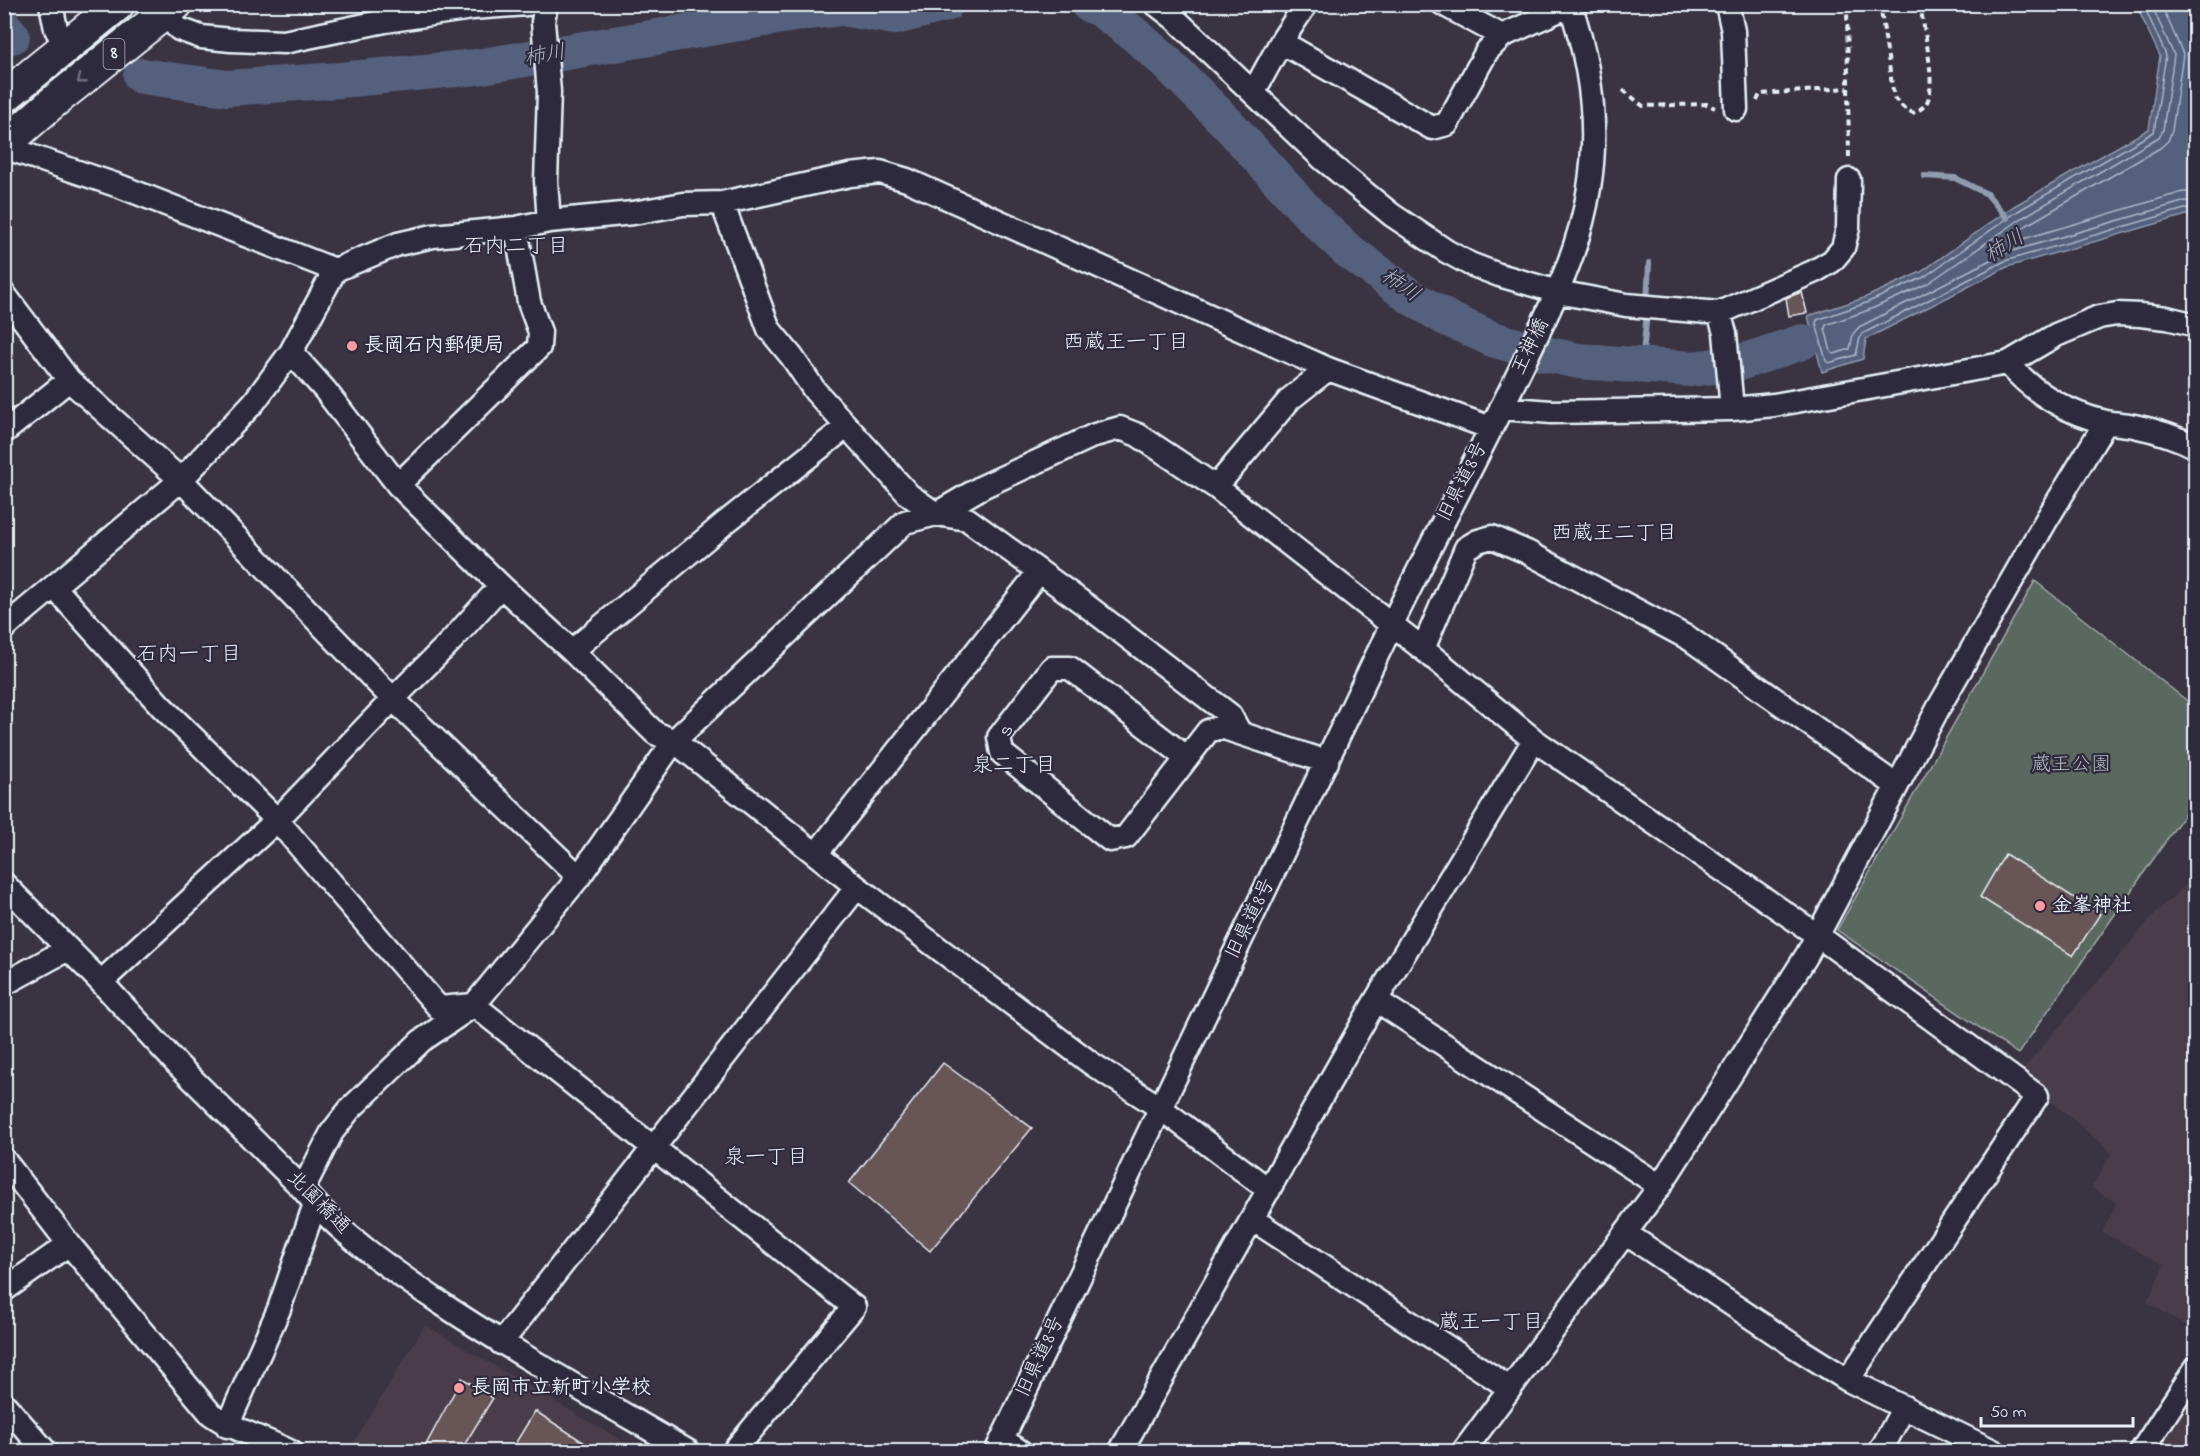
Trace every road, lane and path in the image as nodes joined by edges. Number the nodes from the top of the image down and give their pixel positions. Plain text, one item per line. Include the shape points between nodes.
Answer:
1 (51, 4) edge
2 (118, 4) edge
3 (527, 4) edge
4 (1306, 4) edge
5 (1443, 4) edge
6 (1727, 4) edge
7 (1846, 4) edge
8 (1880, 4) edge
9 (1920, 4) edge
10 (1571, 5) edge
11 (1170, 9) edge
12 (170, 10) edge
13 (544, 13) edge
14 (1502, 36) junction
15 (1281, 42) junction
16 (66, 47) junction
17 (1848, 88) junction
18 (1623, 90) dead end
19 (1253, 93) junction
20 (4, 98) edge
21 (1736, 110) junction
22 (4, 146) edge
23 (1849, 180) joint
24 (722, 202) junction
25 (549, 221) junction
26 (516, 228) junction
27 (335, 270) junction
28 (4, 294) edge
29 (1555, 298) junction
30 (1722, 323) junction
31 (2196, 325) edge
32 (291, 352) junction
33 (2008, 363) junction
34 (1328, 369) junction
35 (69, 380) junction
36 (1732, 402) junction
37 (1501, 408) junction
38 (2106, 422) junction
39 (846, 427) junction
40 (4, 432) edge
41 (2196, 447) edge
42 (181, 480) junction
43 (398, 486) junction
44 (1216, 487) junction
45 (936, 514) junction
46 (1039, 572) junction
47 (501, 586) junction
48 (54, 587) junction
49 (1391, 626) junction
50 (4, 628) edge
51 (1423, 649) junction
52 (572, 651) junction
53 (393, 699) junction
54 (1240, 733) junction
55 (1534, 740) junction
56 (674, 741) junction
57 (1186, 757) junction
58 (1327, 762) junction
59 (1897, 786) junction
60 (277, 820) junction
61 (817, 853) junction
62 (579, 877) junction
63 (4, 884) edge
64 (857, 887) junction
65 (1817, 934) junction
66 (68, 949) junction
67 (101, 982) junction
68 (4, 984) edge
69 (1376, 1000) junction
70 (474, 1005) junction
71 (1160, 1107) junction
72 (652, 1148) junction
73 (4, 1160) edge
74 (1660, 1186) junction
75 (1269, 1191) junction
76 (309, 1196) junction
77 (1252, 1219) junction
78 (1625, 1233) junction
79 (69, 1244) junction
80 (4, 1290) edge
81 (501, 1343) junction
82 (2196, 1368) edge
83 (1848, 1380) junction
84 (1508, 1389) junction
85 (4, 1404) edge
86 (1904, 1407) junction
87 (227, 1425) junction
88 (257, 1445) edge
89 (999, 1445) edge
90 (1465, 1451) edge
91 (46, 1452) edge
92 (291, 1452) edge
93 (689, 1452) edge
94 (733, 1452) edge
95 (1021, 1452) edge
96 (1120, 1452) edge
97 (1880, 1452) edge
98 (1995, 1452) edge
99 (2140, 1452) edge

1 - 16 street via 56,29
2 - 16 highway, 8
3 - 12 street via 472,8 284,42 201,37 179,29
4 - 15 street
5 - 14 street
6 - 21 street via 1733,31
7 - 17 path
8 - 9 path via 1894,98 1913,113 1928,101 1932,86
10 - 14 street
10 - 29 street via 1589,83 1592,166 1572,255
11 - 19 street
12 -> 22 highway, 8
13 - 25 street via 549,92
14 - 15 street via 1487,51 1447,124 1432,128
15 - 19 street
16 - 20 highway, 8
17 - 21 path via 1760,94
17 - 23 path
18 - 21 path via 1643,106 1707,104
19 - 29 street via 1323,159 1421,236 1470,264
22 - 27 street
23 - 30 street via 1848,228 1843,248 1832,261
24 - 25 street
24 - 34 street via 880,172 908,180
24 - 39 street via 769,329
25 - 26 street
26 - 27 street via 433,236 398,244
26 - 43 street via 529,302 540,332 539,347
27 - 32 street
28 - 35 street
29 - 30 street via 1669,309
29 - 37 street, 王神橋
30 - 36 street
31 - 33 street via 2140,315 2099,317 2056,335
32 - 42 street via 254,402
32 - 43 street
33 - 36 street via 1774,405
33 - 38 street via 2030,386 2062,406
34 - 37 street
34 - 44 street via 1290,399
35 - 40 street
35 - 42 street
36 - 37 street via 1551,412
37 - 49 street, 旧県道8号
38 - 41 street via 2151,430
38 - 59 street
39 - 45 street via 909,495
39 - 52 street
42 - 48 street
42 - 53 street
43 - 47 street
44 - 45 street via 1148,440 1120,428 1095,435 982,487
44 - 49 street
45 - 46 street via 968,519
45 - 56 street via 905,522
46 - 54 street via 1230,715
46 - 61 street
47 - 52 street
47 - 53 street
48 - 50 street
48 - 60 street via 161,706
49 - 51 street
49 - 58 street, 旧県道8号
51 - 55 street
51 - 59 street via 1466,548 1492,537 1690,639
52 - 56 street via 655,733
53 - 60 street
53 - 62 street
54 - 57 street, s via 1221,727 1208,731
54 - 58 street, s
55 - 65 street
55 - 69 street
56 - 61 street
56 - 62 street
57 - 57 street, s via 1126,837 1110,840 1002,753 999,737 1052,668 1070,668
58 - 71 street, 旧県道8号
59 - 65 street
60 - 67 street
60 - 70 street via 439,1008
61 - 64 street
62 - 70 street
63 - 66 street, 北園橋通
64 - 71 street via 1092,1064
64 - 72 street
65 - 74 street
65 - 83 street via 2037,1096
66 - 67 street, 北園橋通
66 - 68 street
67 - 76 street, 北園橋通
69 - 74 street
69 - 75 street
70 - 72 street
70 - 76 street via 421,1041 350,1108 332,1132
71 - 75 street
71 - 89 street, 旧県道8号
72 - 81 street
72 - 94 street via 855,1307
73 - 79 street
74 - 78 street
75 - 77 street
76 - 81 street, 北園橋通 via 386,1266
76 - 87 street via 279,1309
77 - 84 street
77 - 96 street
78 - 83 street
78 - 84 street
79 - 80 street
79 - 87 street via 195,1396
81 - 93 street, 北園橋通
82 - 99 street
83 - 86 street
84 - 90 street
85 - 91 street
86 - 97 street
86 - 98 street
87 - 88 street
88 - 92 street
89 - 95 street

